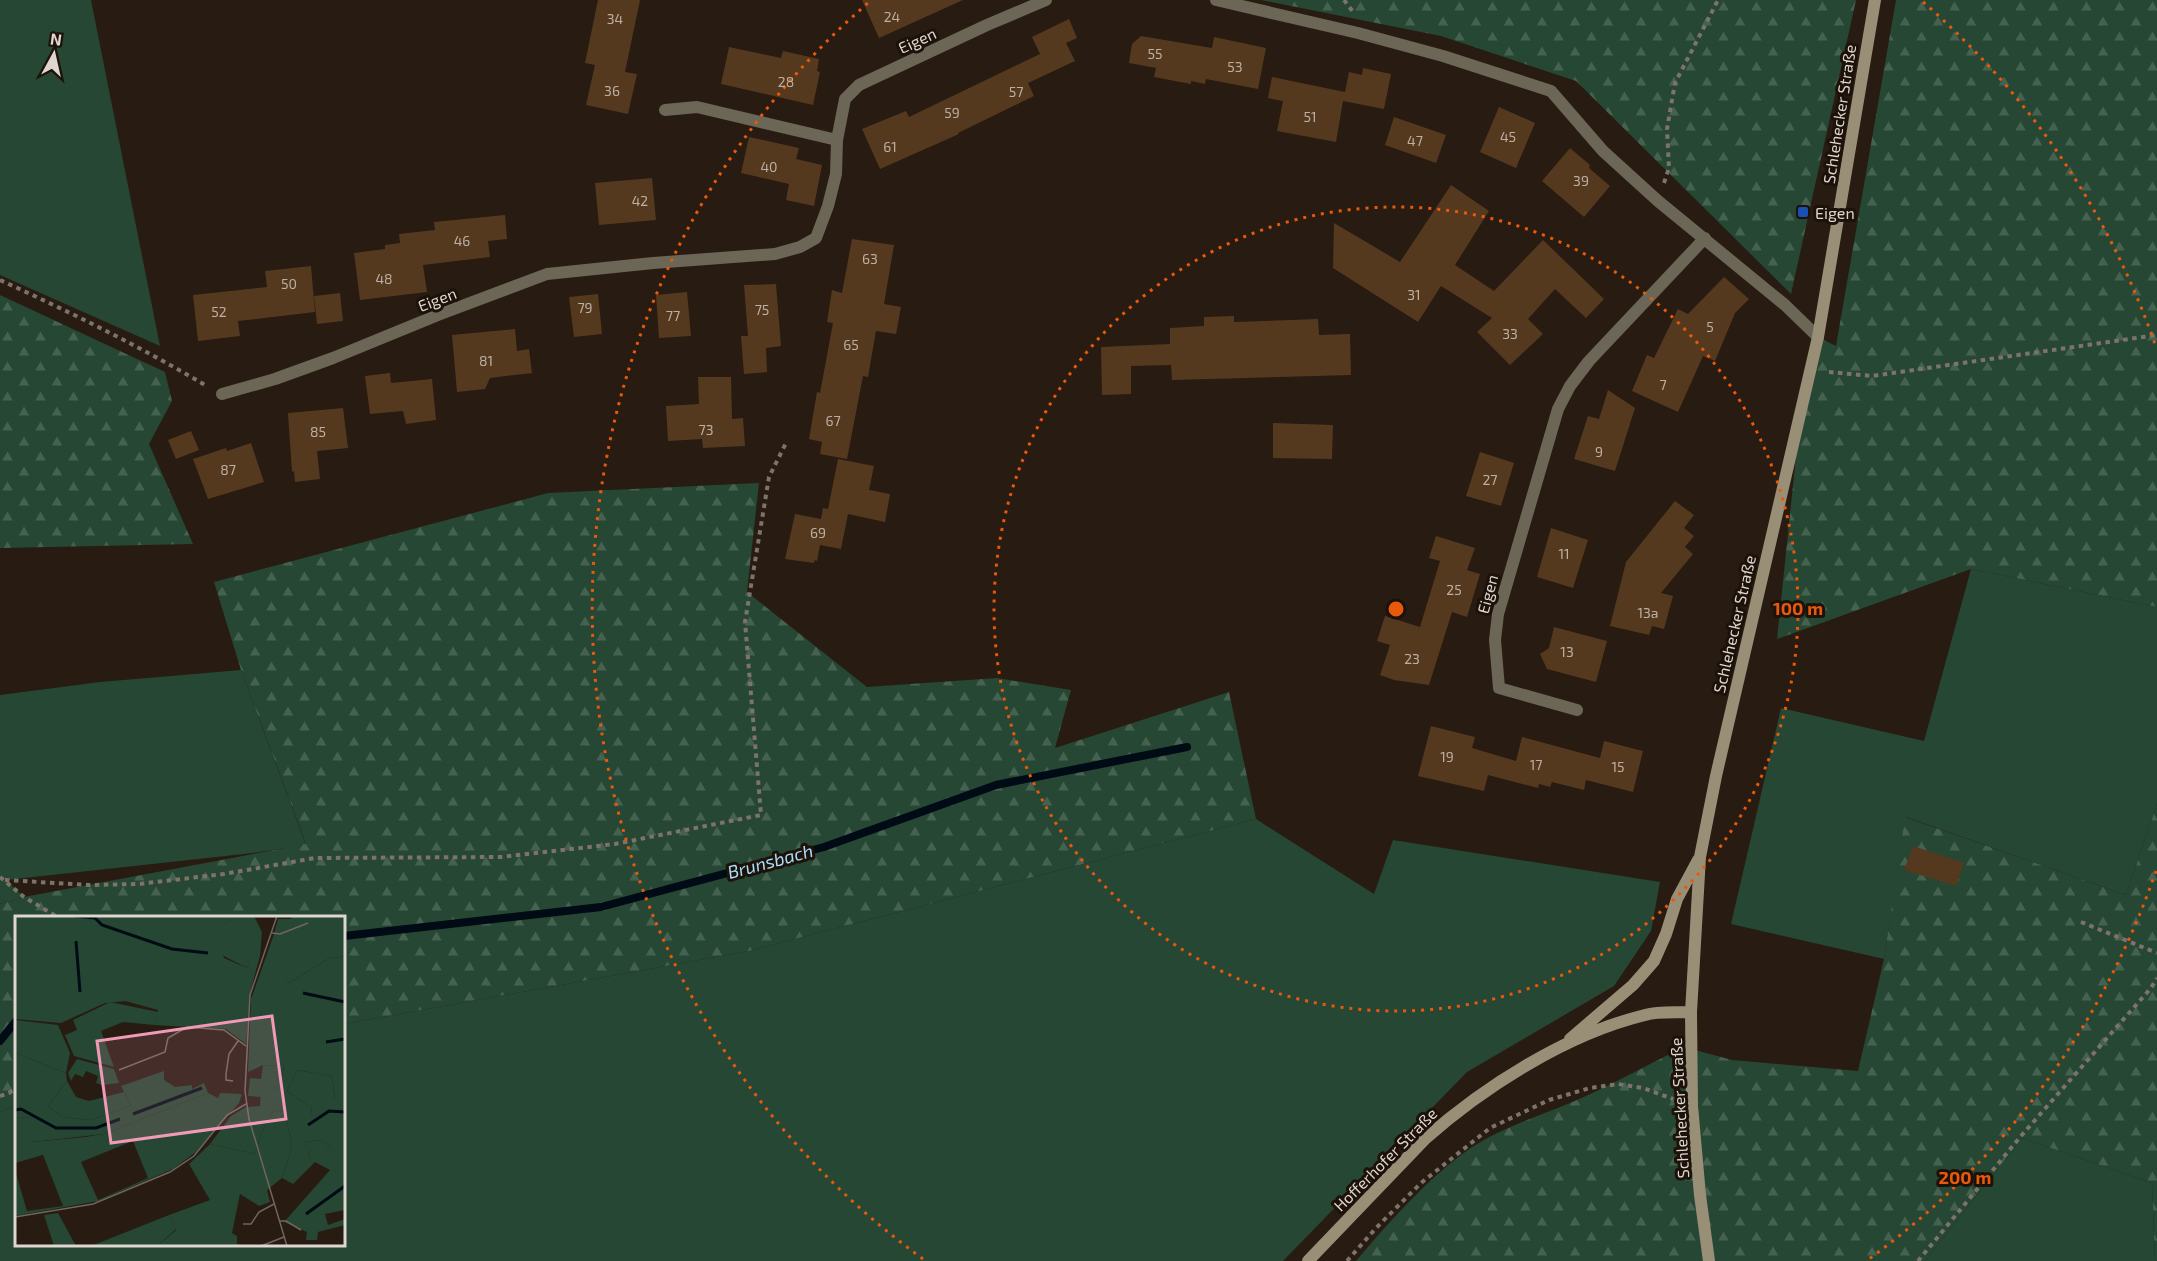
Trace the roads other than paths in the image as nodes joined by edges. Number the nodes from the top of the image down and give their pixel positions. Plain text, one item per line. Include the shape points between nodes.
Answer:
1 (1046, 0) edge
2 (1216, 0) edge
3 (1875, 0) edge
4 (665, 110) dead end
5 (837, 140) junction
6 (1705, 238) junction
7 (1818, 337) junction
8 (222, 394) road end
9 (1576, 710) dead end
10 (1700, 857) junction
11 (1691, 1012) junction
12 (1560, 1047) junction
13 (1308, 1261) edge
14 (1709, 1261) edge

1 - 5 street, Eigen via 860,85 845,99
2 - 6 street via 1443,56 1551,91 1604,151
3 - 7 main road, Schlehecker Straße
4 - 5 street via 697,107
5 - 8 street, Eigen via 836,174 828,206 816,238 800,247 775,254 547,274 333,358
6 - 7 street
6 - 9 street, Eigen via 1570,386 1558,409 1498,615 1495,640 1499,688
7 - 10 main road, Schlehecker Straße
10 - 11 main road, Schlehecker Straße
10 - 12 main road via 1677,899 1654,961 1633,985
11 - 12 main road, Hofferhofer Straße via 1647,1014
11 - 14 main road, Schlehecker Straße via 1692,1106
12 - 13 main road, Hofferhofer Straße via 1506,1077 1445,1121

